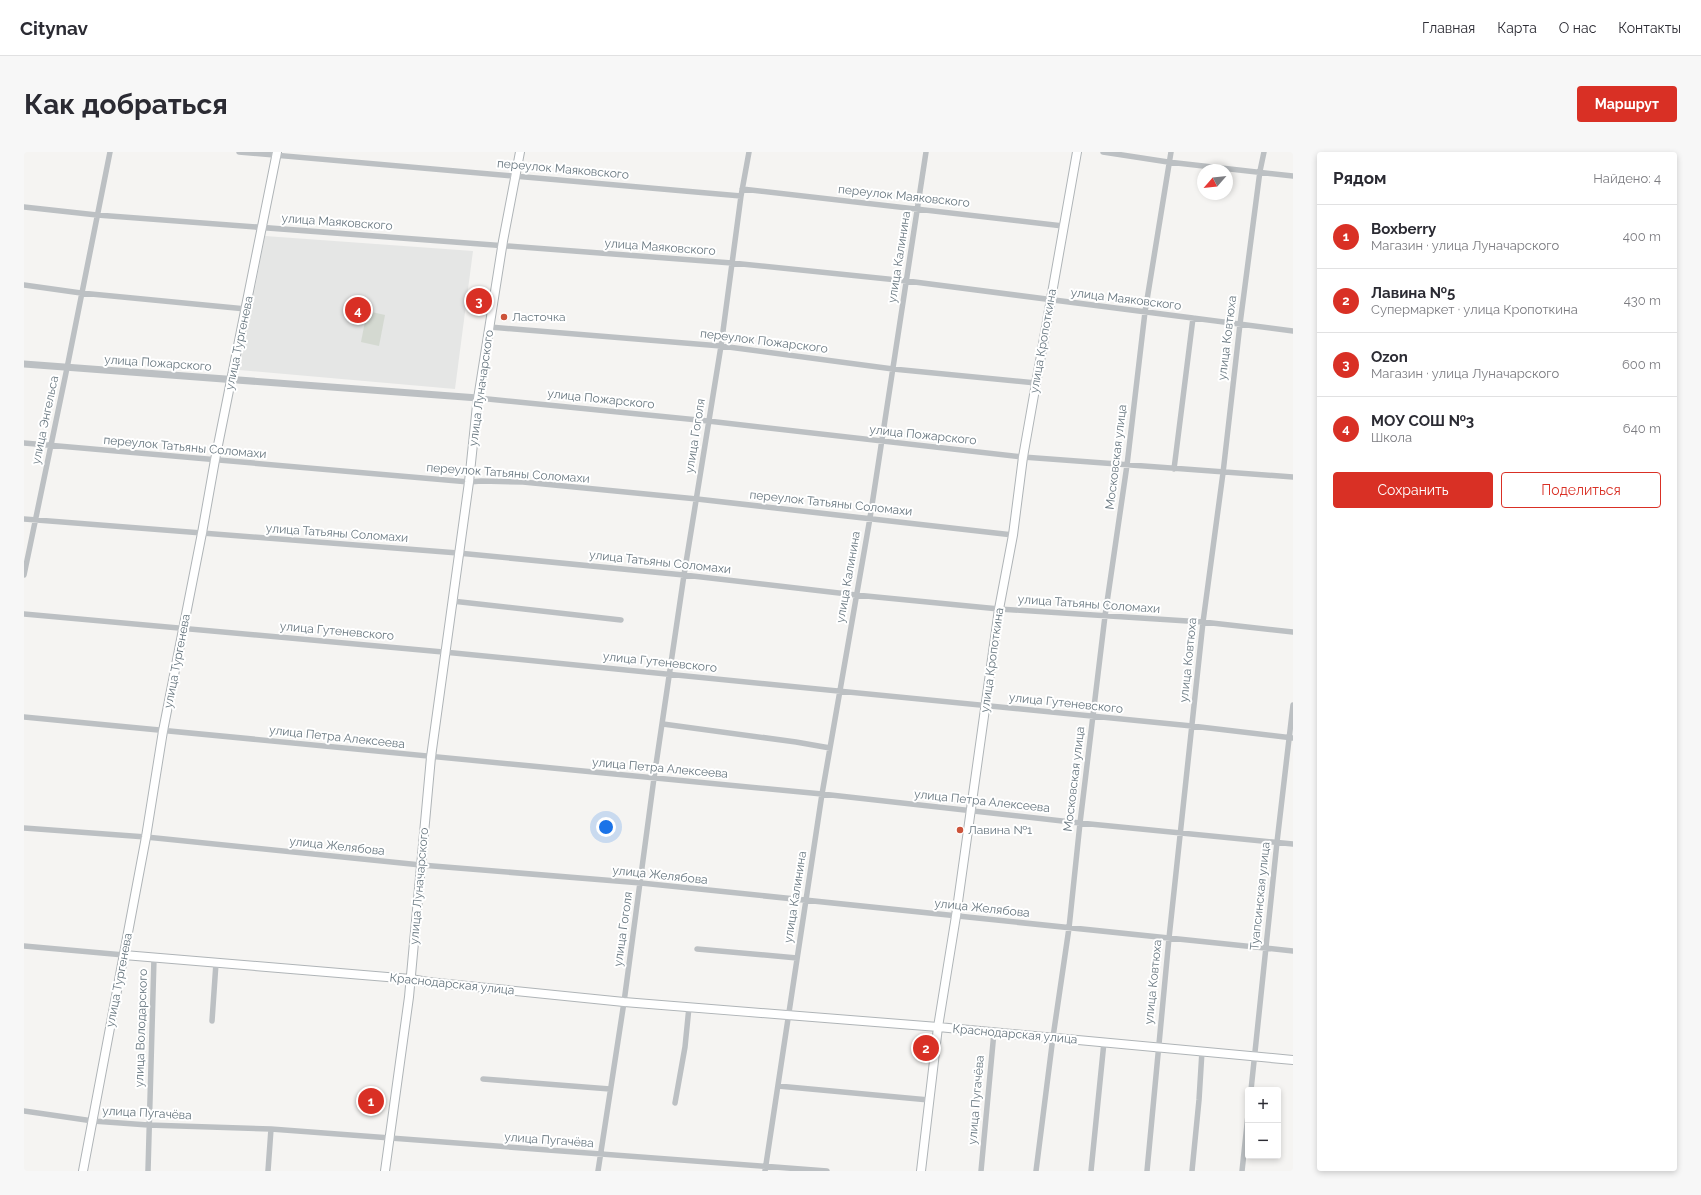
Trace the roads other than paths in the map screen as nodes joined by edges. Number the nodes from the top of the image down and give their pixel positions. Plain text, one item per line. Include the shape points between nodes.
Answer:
1 (110, 152) edge
2 (240, 152) edge
3 (520, 152) edge
4 (749, 152) edge
5 (926, 152) edge
6 (1077, 152) edge
7 (1103, 152) edge
8 (1171, 152) edge
9 (1264, 152) edge
10 (277, 154) edge
11 (1168, 162) junction
12 (1260, 171) junction
13 (515, 176) junction
14 (1293, 176) edge
15 (742, 190) junction
16 (740, 196) junction
17 (24, 207) edge
18 (918, 208) junction
19 (97, 215) junction
20 (1063, 226) junction
21 (263, 228) junction
22 (502, 246) junction
23 (732, 263) junction
24 (907, 282) junction
25 (24, 285) edge
26 (81, 293) junction
27 (1050, 301) junction
28 (246, 309) junction
29 (1145, 312) junction
30 (1193, 318) junction
31 (1240, 324) junction
32 (490, 327) junction
33 (1293, 331) edge
34 (721, 346) junction
35 (24, 364) edge
36 (67, 368) junction
37 (893, 369) junction
38 (232, 380) junction
39 (1036, 383) junction
40 (478, 398) junction
41 (708, 421) junction
42 (880, 442) junction
43 (24, 443) edge
44 (51, 446) junction
45 (1023, 457) junction
46 (215, 460) junction
47 (1127, 465) junction
48 (1174, 469) junction
49 (1223, 472) junction
50 (1293, 477) edge
51 (468, 482) junction
52 (697, 499) junction
53 (870, 518) junction
54 (24, 519) edge
55 (35, 520) junction
56 (202, 533) junction
57 (1013, 535) junction
58 (458, 553) junction
59 (24, 575) edge
60 (684, 575) junction
61 (856, 595) junction
62 (452, 601) junction
63 (999, 609) junction
64 (24, 614) edge
65 (1105, 616) junction
66 (621, 620) dead end
67 (1203, 622) junction
68 (183, 628) junction
69 (1293, 632) edge
70 (446, 652) junction
71 (671, 674) junction
72 (840, 692) junction
73 (1293, 705) edge
74 (985, 706) junction
75 (24, 717) edge
76 (1092, 717) junction
77 (663, 724) junction
78 (1192, 726) junction
79 (163, 731) junction
80 (1291, 737) edge
81 (830, 748) junction
82 (430, 757) junction
83 (654, 778) junction
84 (822, 794) junction
85 (970, 810) junction
86 (1080, 822) junction
87 (24, 828) edge
88 (1180, 832) junction
89 (146, 837) junction
90 (1277, 842) junction
91 (1293, 844) edge
92 (420, 865) junction
93 (641, 883) junction
94 (806, 900) junction
95 (956, 916) junction
96 (1069, 928) junction
97 (1169, 938) junction
98 (24, 946) edge
99 (1265, 948) junction
100 (697, 949) dead end
101 (1293, 951) edge
102 (124, 955) junction
103 (154, 958) junction
104 (797, 958) junction
105 (216, 963) junction
106 (411, 979) junction
107 (624, 1002) junction
108 (689, 1007) junction
109 (788, 1015) junction
110 (212, 1021) dead end
111 (938, 1027) junction
112 (994, 1032) junction
113 (1053, 1037) junction
114 (1104, 1042) junction
115 (1158, 1047) junction
116 (1202, 1051) junction
117 (1254, 1056) junction
118 (1293, 1060) edge
119 (484, 1079) dead end
120 (778, 1086) junction
121 (1251, 1087) edge
122 (610, 1089) junction
123 (929, 1100) junction
124 (675, 1103) dead end
125 (24, 1111) edge
126 (93, 1121) junction
127 (1247, 1123) edge
128 (148, 1125) junction
129 (271, 1129) junction
130 (390, 1139) junction
131 (600, 1155) junction
132 (765, 1168) edge
133 (83, 1171) edge
134 (148, 1171) edge
135 (268, 1171) edge
136 (385, 1171) edge
137 (598, 1171) edge
138 (827, 1171) edge
139 (921, 1171) edge
140 (981, 1171) edge
141 (1036, 1171) edge
142 (1091, 1171) edge
143 (1147, 1171) edge
144 (1192, 1171) edge
145 (1242, 1171) edge

1 - 19 street, улица Энгельса
2 - 10 street, переулок Маяковского
3 - 13 main road, улица Луначарского
4 - 15 street, улица Гоголя
5 - 18 street, улица Калинина
6 - 20 main road, улица Кропоткина
7 - 11 street
8 - 11 street, Московская улица
9 - 12 street, улица Ковтюха
10 - 13 street, переулок Маяковского
10 - 21 main road, улица Тургенева
11 - 12 street
11 - 29 street, Московская улица
12 - 14 street
12 - 31 street, улица Ковтюха
13 - 16 street, переулок Маяковского
13 - 22 main road, улица Луначарского
15 - 16 street, улица Гоголя
15 - 18 street, переулок Маяковского
16 - 23 street, улица Гоголя
17 - 19 street, улица Маяковского
18 - 20 street, переулок Маяковского
18 - 24 street, улица Калинина
19 - 21 street, улица Маяковского
19 - 26 street, улица Энгельса
20 - 27 main road, улица Кропоткина
21 - 22 street, улица Маяковского
21 - 28 main road, улица Тургенева
22 - 23 street, улица Маяковского
22 - 32 main road, улица Луначарского
23 - 24 street, улица Маяковского
23 - 34 street, улица Гоголя
24 - 27 street, улица Маяковского
24 - 37 street, улица Калинина
25 - 26 street
26 - 28 street
26 - 36 street, улица Энгельса
27 - 29 street, улица Маяковского
27 - 39 main road, улица Кропоткина
28 - 38 main road, улица Тургенева
29 - 30 street, улица Маяковского
29 - 47 street, Московская улица
30 - 31 street, улица Маяковского
30 - 48 street
31 - 33 street, улица Маяковского
31 - 49 street, улица Ковтюха
32 - 34 street, переулок Пожарского
32 - 40 main road, улица Луначарского
34 - 37 street, переулок Пожарского
34 - 41 street, улица Гоголя
35 - 36 street, улица Пожарского
36 - 38 street, улица Пожарского
36 - 44 street, улица Энгельса
37 - 39 street, переулок Пожарского
37 - 42 street, улица Калинина
38 - 40 street, улица Пожарского
38 - 46 main road, улица Тургенева
39 - 45 main road, улица Кропоткина
40 - 41 street, улица Пожарского
40 - 51 main road, улица Луначарского
41 - 42 street, улица Пожарского
41 - 52 street, улица Гоголя
42 - 45 street, улица Пожарского
42 - 53 street, улица Калинина
43 - 44 street, переулок Татьяны Соломахи
44 - 46 street, переулок Татьяны Соломахи
44 - 55 street, улица Энгельса
45 - 47 street, улица Пожарского
45 - 57 main road, улица Кропоткина
46 - 51 street, переулок Татьяны Соломахи
46 - 56 main road, улица Тургенева
47 - 48 street, улица Пожарского
47 - 65 street, Московская улица
48 - 49 street, улица Пожарского
49 - 50 street, улица Пожарского
49 - 67 street, улица Ковтюха
51 - 52 street, переулок Татьяны Соломахи via 523,482
51 - 58 main road, улица Луначарского
52 - 53 street, переулок Татьяны Соломахи
52 - 60 street, улица Гоголя
53 - 57 street, переулок Татьяны Соломахи
53 - 61 street, улица Калинина
54 - 55 street, улица Татьяны Соломахи
55 - 56 street, улица Татьяны Соломахи
55 - 59 street, улица Энгельса
56 - 58 street, улица Татьяны Соломахи
56 - 68 main road, улица Тургенева
57 - 63 main road, улица Кропоткина
58 - 60 street, улица Татьяны Соломахи
58 - 62 main road, улица Луначарского
60 - 61 street, улица Татьяны Соломахи
60 - 71 street, улица Гоголя
61 - 63 street, улица Татьяны Соломахи
61 - 72 street, улица Калинина
62 - 66 street
62 - 70 main road, улица Луначарского
63 - 65 street, улица Татьяны Соломахи
63 - 74 main road, улица Кропоткина
64 - 68 street, улица Гутеневского
65 - 67 street, улица Татьяны Соломахи
65 - 76 street, Московская улица
67 - 69 street, улица Татьяны Соломахи
67 - 78 street, улица Ковтюха
68 - 70 street, улица Гутеневского
68 - 79 main road, улица Тургенева
70 - 71 street, улица Гутеневского
70 - 82 main road, улица Луначарского
71 - 72 street, улица Гутеневского
71 - 77 street, улица Гоголя
72 - 74 street, улица Гутеневского
72 - 81 street, улица Калинина
73 - 80 street, Туапсинская улица
74 - 76 street, улица Гутеневского
74 - 85 main road, улица Кропоткина
75 - 79 street, улица Петра Алексеева
76 - 78 street, улица Гутеневского
76 - 86 street, Московская улица
77 - 81 street
77 - 83 street, улица Гоголя
78 - 80 street, улица Гутеневского
78 - 88 street, улица Ковтюха
79 - 82 street, улица Петра Алексеева
79 - 89 main road, улица Тургенева
80 - 90 street, Туапсинская улица
81 - 84 street, улица Калинина
82 - 83 street, улица Петра Алексеева
82 - 92 main road, улица Луначарского
83 - 84 street, улица Петра Алексеева
83 - 93 street, улица Гоголя
84 - 85 street, улица Петра Алексеева
84 - 94 street, улица Калинина
85 - 86 street, улица Петра Алексеева
85 - 95 main road, улица Кропоткина
86 - 88 street, улица Петра Алексеева
86 - 96 street, Московская улица
87 - 89 street, улица Желябова
88 - 90 street, улица Петра Алексеева
88 - 97 street, улица Ковтюха
89 - 92 street, улица Желябова
89 - 102 main road, улица Тургенева
90 - 91 street, улица Петра Алексеева
90 - 99 street, Туапсинская улица
92 - 93 street, улица Желябова
92 - 106 main road, улица Луначарского
93 - 94 street, улица Желябова
93 - 107 street, улица Гоголя
94 - 95 street, улица Желябова
94 - 104 street, улица Калинина
95 - 96 street, улица Желябова
95 - 111 main road, улица Кропоткина
96 - 97 street, улица Желябова
96 - 113 street, Московская улица
97 - 99 street, улица Желябова
97 - 115 street, улица Ковтюха
98 - 102 street, Краснодарская улица
99 - 101 street, улица Желябова
99 - 117 street, Туапсинская улица
100 - 104 street, улица Калинина
102 - 103 main road, Краснодарская улица
102 - 126 main road, улица Тургенева
103 - 105 main road, Краснодарская улица
103 - 128 street, улица Володарского
104 - 109 street, улица Калинина
105 - 106 main road, Краснодарская улица
105 - 110 street
106 - 107 main road, Краснодарская улица
106 - 130 main road, улица Луначарского
107 - 108 main road, Краснодарская улица
107 - 122 street, улица Гоголя
108 - 109 main road, Краснодарская улица
108 - 124 street
109 - 111 main road, Краснодарская улица
109 - 120 street, улица Калинина
111 - 112 main road, Краснодарская улица
111 - 123 main road, улица Кропоткина
112 - 113 main road, Краснодарская улица
112 - 140 street, улица Пугачёва
113 - 114 main road, Краснодарская улица
113 - 141 street, Московская улица
114 - 115 main road, Краснодарская улица
114 - 142 street
115 - 116 main road, Краснодарская улица
115 - 143 street, улица Ковтюха
116 - 117 main road, Краснодарская улица
116 - 144 street
117 - 118 main road, Краснодарская улица
117 - 121 street, Туапсинская улица
119 - 122 street
120 - 123 street
120 - 132 street, улица Калинина
122 - 131 street, улица Гоголя
123 - 139 main road, улица Кропоткина
125 - 126 street, улица Пугачёва
126 - 128 street, улица Пугачёва
126 - 133 main road, улица Тургенева
127 - 145 street
128 - 129 street, улица Пугачёва
128 - 134 street, улица Володарского
129 - 130 street, улица Пугачёва
129 - 135 street
130 - 131 street, улица Пугачёва
130 - 136 main road, улица Луначарского
131 - 132 street, улица Пугачёва
131 - 137 street, улица Гоголя
132 - 138 street, улица Пугачёва

